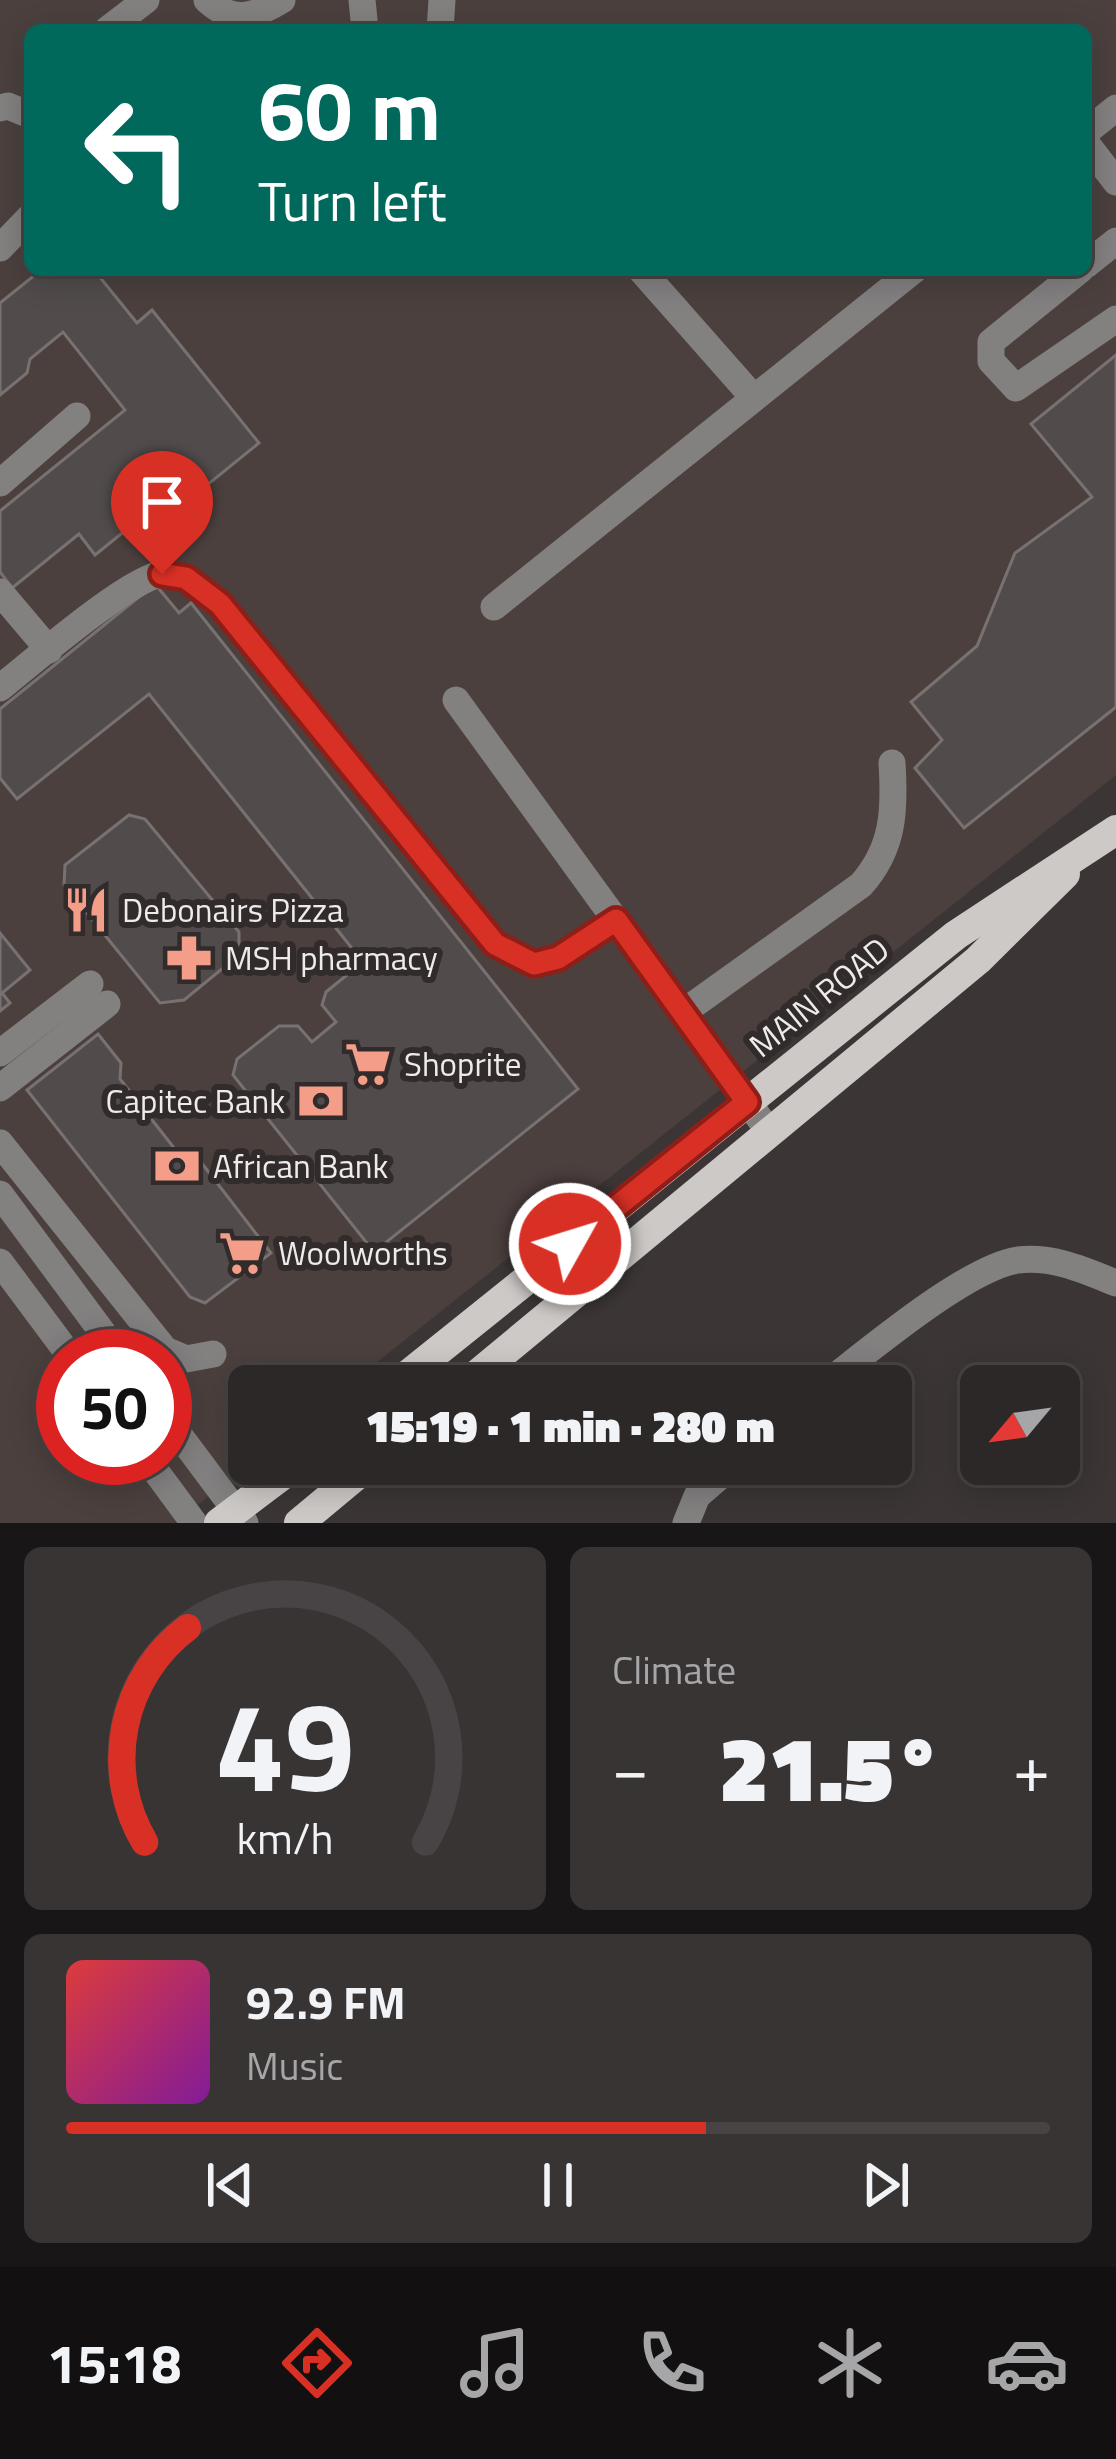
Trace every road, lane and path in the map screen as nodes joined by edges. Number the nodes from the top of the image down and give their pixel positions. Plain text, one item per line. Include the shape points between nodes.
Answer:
1 (146, 0) edge
2 (207, 0) edge
3 (282, 0) edge
4 (224, 23) edge
5 (115, 24) edge
6 (1116, 108) edge
7 (1092, 127) edge
8 (1092, 151) edge
9 (1116, 182) edge
10 (24, 223) edge
11 (1116, 241) edge
12 (0, 248) edge
13 (1092, 260) edge
14 (646, 276) edge
15 (906, 276) edge
16 (1072, 276) edge
17 (1116, 319) edge
18 (754, 398) junction
19 (77, 416) dead end
20 (0, 483) edge
21 (0, 592) edge
22 (494, 607) dead end
23 (49, 650) junction
24 (0, 688) edge
25 (456, 700) dead end
26 (892, 763) dead end
27 (1116, 830) edge
28 (1076, 861) junction
29 (616, 920) junction
30 (685, 1012) junction
31 (0, 1053) edge
32 (0, 1088) edge
33 (747, 1102) junction
34 (768, 1130) junction
35 (0, 1143) edge
36 (0, 1194) edge
37 (0, 1262) edge
38 (1116, 1282) edge
39 (50, 1329) edge
40 (101, 1329) edge
41 (213, 1354) dead end
42 (420, 1365) edge
43 (488, 1365) edge
44 (852, 1365) edge
45 (192, 1457) edge
46 (166, 1485) edge
47 (273, 1485) edge
48 (345, 1485) edge
49 (710, 1485) edge
50 (233, 1519) edge
51 (194, 1523) edge
52 (299, 1523) edge
53 (686, 1523) edge

1 - 5 street
2 - 4 street
3 - 4 street
6 - 7 street
8 - 9 street
10 - 12 street
11 - 13 street
14 - 18 street
15 - 18 street
16 - 17 street via 991,342 991,362 1016,388
18 - 22 street
19 - 20 street
21 - 23 street
23 - 24 street
23 - 29 street via 133,586 162,574 186,578 220,604 472,921 516,958 558,958
25 - 29 street
26 - 30 street via 895,807 881,862 861,885
27 - 28 main road, MAIN ROAD
28 - 33 main road, MAIN ROAD via 956,935
28 - 34 main road, MAIN ROAD via 978,961
29 - 30 street
30 - 33 street
31 - 32 street via 98,994
33 - 34 street
33 - 42 main road, MAIN ROAD
34 - 43 main road, MAIN ROAD
35 - 41 street via 165,1351 186,1359
36 - 40 street
37 - 39 street
38 - 44 street via 1045,1260 1013,1261
45 - 50 street
46 - 51 street
47 - 50 main road
48 - 52 main road
49 - 53 street

